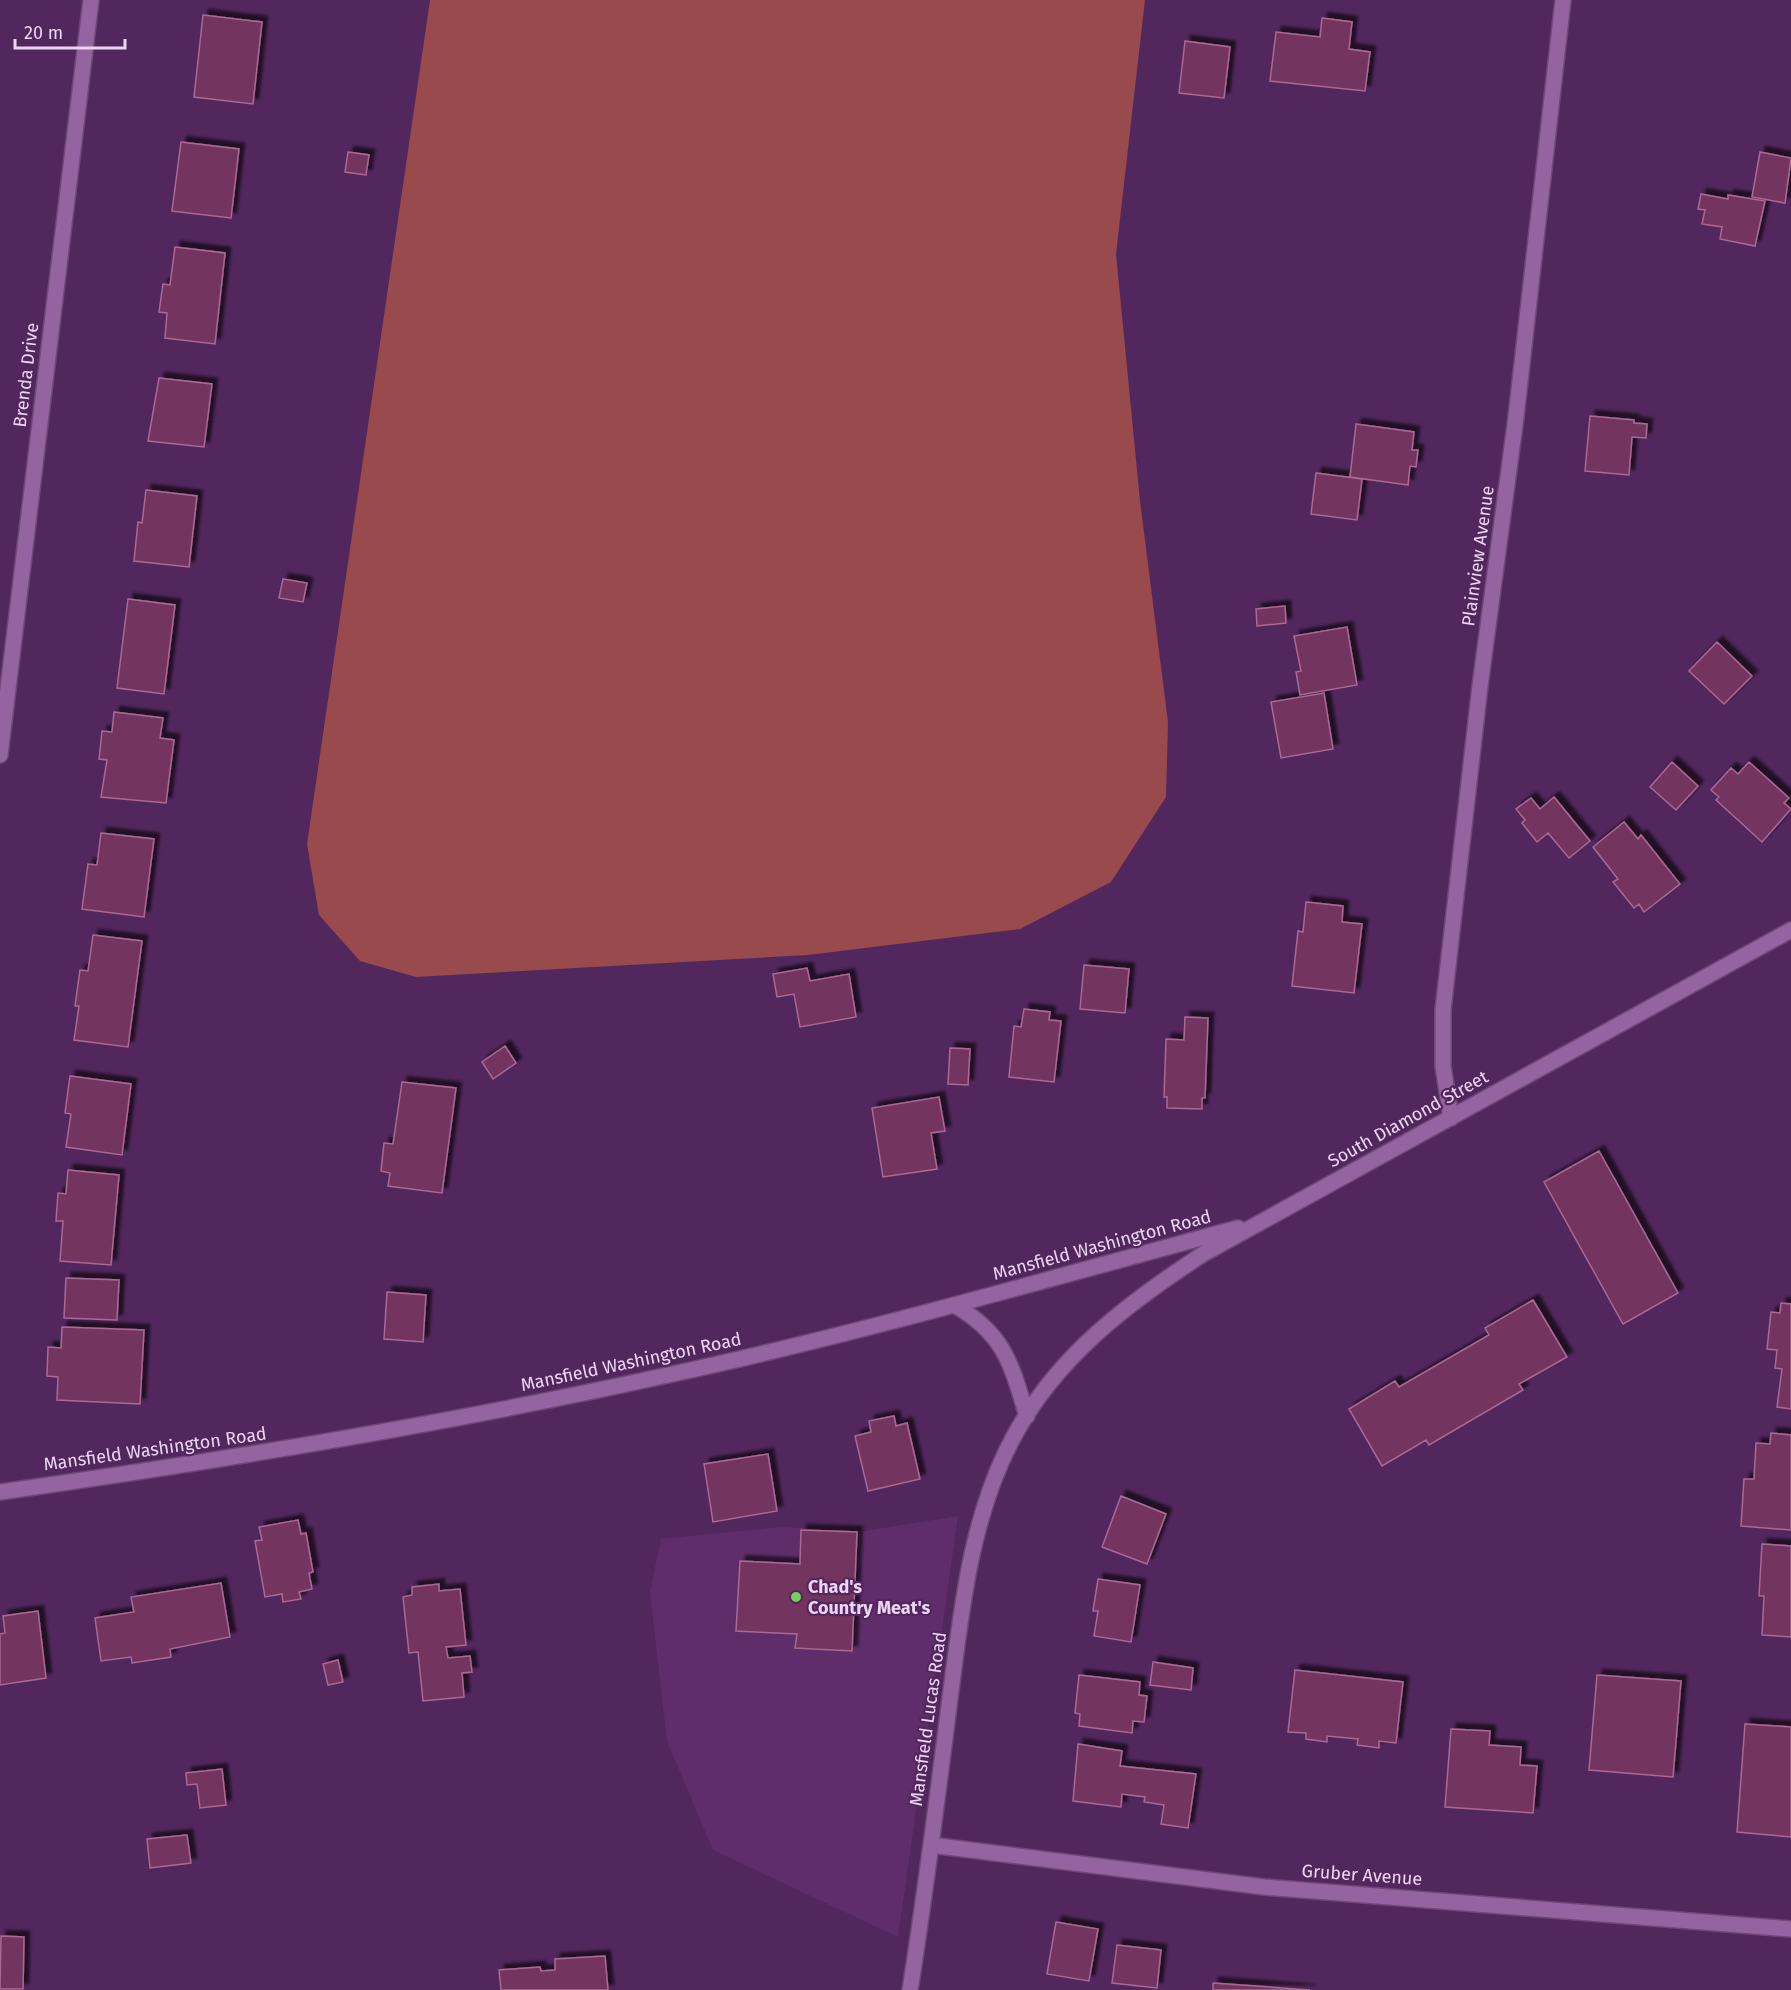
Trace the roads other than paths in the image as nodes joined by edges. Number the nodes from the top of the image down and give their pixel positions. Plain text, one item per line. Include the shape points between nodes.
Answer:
1 (91, 0) edge
2 (1563, 0) edge
3 (0, 755) edge
4 (1791, 930) edge
5 (1451, 1118) junction
6 (1261, 1222) junction
7 (956, 1305) junction
8 (1062, 1367) joint
9 (1027, 1416) junction
10 (0, 1492) edge
11 (931, 1845) junction
12 (1791, 1929) edge
13 (910, 1990) edge

1 - 3 street, Brenda Drive
2 - 5 street, Plainview Avenue via 1443,1010 1443,1066
4 - 5 street, South Diamond Street
5 - 6 street, South Diamond Street
6 - 7 street, Mansfield Washington Road
6 - 8 street, South Diamond Street via 1155,1286 1093,1335
7 - 9 street via 1000,1342
7 - 10 street, Mansfield Washington Road via 690,1370 491,1413 332,1442
8 - 9 street, Mansfield Lucas Road
9 - 11 street, Mansfield Lucas Road via 995,1474 979,1526 960,1626
11 - 12 street, Gruber Avenue via 1264,1887
11 - 13 street, Mansfield Lucas Road

